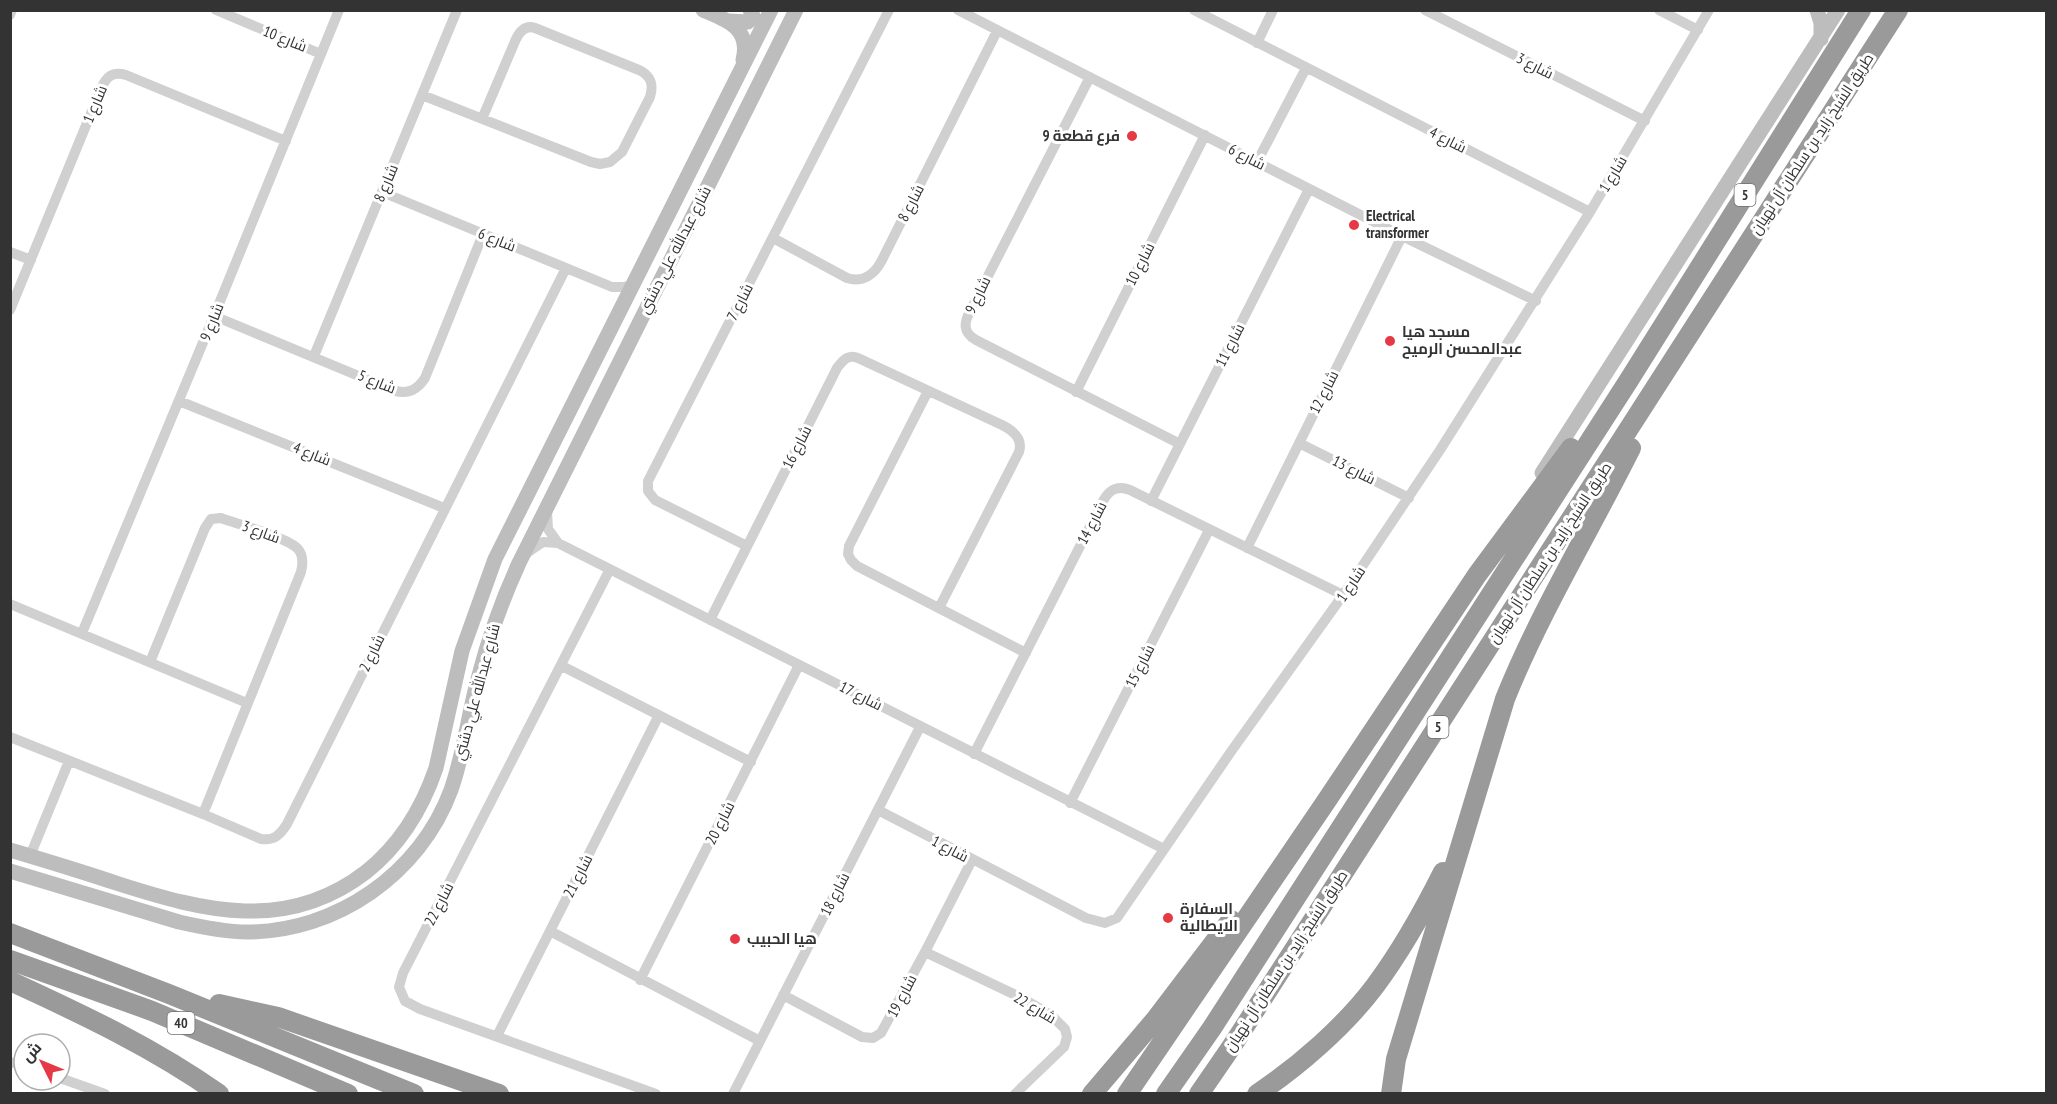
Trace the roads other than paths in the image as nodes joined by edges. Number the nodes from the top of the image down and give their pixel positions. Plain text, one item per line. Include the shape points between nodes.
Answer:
1 (12, 10) edge
2 (216, 10) edge
3 (339, 10) edge
4 (458, 10) edge
5 (703, 10) edge
6 (750, 10) edge
7 (771, 10) edge
8 (796, 10) edge
9 (888, 10) edge
10 (958, 10) edge
11 (1194, 10) edge
12 (1273, 10) edge
13 (1425, 10) edge
14 (1659, 10) edge
15 (1709, 10) edge
16 (1817, 10) edge
17 (1838, 10) edge
18 (1861, 10) edge
19 (1898, 10) edge
20 (10, 15) edge
21 (729, 21) junction
22 (1698, 30) junction
23 (997, 31) junction
24 (1821, 39) junction
25 (1257, 43) junction
26 (321, 54) junction
27 (1306, 68) junction
28 (738, 75) junction
29 (1090, 77) junction
30 (422, 95) junction
31 (482, 119) junction
32 (1645, 121) junction
33 (1205, 135) junction
34 (286, 141) junction
35 (1257, 162) junction
36 (1309, 189) junction
37 (382, 192) junction
38 (1590, 212) junction
39 (483, 234) junction
40 (1402, 236) junction
41 (773, 238) junction
42 (10, 252) edge
43 (31, 260) junction
44 (566, 268) junction
45 (635, 284) junction
46 (612, 287) junction
47 (1536, 301) junction
48 (623, 307) junction
49 (10, 310) edge
50 (214, 316) junction
51 (314, 356) junction
52 (1675, 359) junction
53 (1629, 380) junction
54 (928, 391) junction
55 (1076, 392) junction
56 (179, 401) junction
57 (1299, 443) junction
58 (1180, 444) junction
59 (1409, 498) junction
60 (549, 501) junction
61 (1152, 501) junction
62 (444, 508) junction
63 (1209, 530) junction
64 (558, 543) junction
65 (747, 546) junction
66 (1246, 548) junction
67 (519, 563) junction
68 (610, 569) junction
69 (1477, 575) junction
70 (488, 577) junction
71 (1343, 595) junction
72 (10, 604) edge
73 (939, 608) junction
74 (710, 620) junction
75 (82, 633) junction
76 (1026, 653) junction
77 (483, 660) junction
78 (150, 662) junction
79 (799, 665) junction
80 (562, 666) junction
81 (247, 703) junction
82 (659, 715) junction
83 (920, 727) junction
84 (10, 737) edge
85 (974, 754) junction
86 (69, 761) junction
87 (751, 762) junction
88 (1474, 795) junction
89 (1070, 802) junction
90 (1325, 803) junction
91 (878, 810) junction
92 (203, 814) junction
93 (1164, 849) junction
94 (10, 850) edge
95 (30, 856) junction
96 (972, 860) junction
97 (15, 873) edge
98 (144, 892) junction
99 (550, 931) junction
100 (10, 933) edge
101 (925, 952) junction
102 (10, 960) edge
103 (640, 980) junction
104 (10, 981) edge
105 (169, 993) junction
106 (783, 995) junction
107 (497, 1036) junction
108 (760, 1041) junction
109 (1232, 1046) junction
110 (72, 1082) edge
111 (1259, 1092) edge
112 (105, 1094) edge
113 (219, 1094) edge
114 (348, 1094) edge
115 (414, 1094) edge
116 (499, 1094) edge
117 (656, 1094) edge
118 (733, 1094) edge
119 (1015, 1094) edge
120 (1092, 1094) edge
121 (1127, 1094) edge
122 (1166, 1094) edge
123 (1199, 1094) edge
124 (1204, 1094) edge
125 (1391, 1094) edge

1 - 20 street
2 - 26 street, شارع 10
3 - 26 street, شارع 9
4 - 30 street, شارع 8
5 - 21 main road
6 - 21 main road via 753,16 748,22
7 - 28 main road, شارع عبدالله علي دشتي
8 - 60 main road, شارع عبدالله علي دشتي
9 - 41 street, شارع 7
10 - 23 street, شارع 6
11 - 25 street, شارع 4
12 - 25 street
13 - 32 street, شارع 3
14 - 22 street
15 - 22 street, شارع 1
16 - 24 main road
17 - 24 main road
18 - 53 highway, طريق الشيخ زايد بن سلطان آل نهيان / 5
19 - 52 highway, طريق الشيخ زايد بن سلطان آل نهيان / 5
21 - 28 main road via 745,46
22 - 32 street, شارع 1
23 - 29 street, شارع 6
23 - 41 street, شارع 8 via 873,274 851,280
24 - 69 main road
25 - 27 street, شارع 4
26 - 34 street, شارع 9
27 - 35 street
27 - 38 street, شارع 4
28 - 45 main road, شارع عبدالله علي دشتي
29 - 33 street, شارع 6
29 - 55 street, شارع 9 via 965,327 973,339
30 - 31 street
30 - 37 street, شارع 8
31 - 31 street via 516,39 529,27 639,70 652,84 650,97 624,148 605,164
32 - 38 street, شارع 1
33 - 35 street, شارع 6
33 - 55 street, شارع 10
34 - 43 street, شارع 1 via 126,75 111,75 101,89
34 - 50 street, شارع 9
35 - 36 street, شارع 6
36 - 40 street, شارع 6
36 - 58 street, شارع 11
37 - 39 street, شارع 6
37 - 51 street, شارع 8
38 - 47 street, شارع 1
39 - 44 street, شارع 6
39 - 51 street, شارع 5 via 424,378 416,388 395,391
40 - 47 street, شارع 6
40 - 57 street, شارع 12
41 - 65 street, شارع 7 via 647,485 655,500
42 - 43 street
43 - 49 street, شارع 1
44 - 46 street, شارع 6
44 - 62 street, شارع 2
45 - 46 street, شارع 6
45 - 48 main road, شارع عبدالله علي دشتي
46 - 48 street
47 - 59 street, شارع 1
48 - 70 main road, شارع عبدالله علي دشتي
50 - 51 street, شارع 5
50 - 56 street, شارع 9
52 - 88 highway via 1521,658
52 - 109 highway, طريق الشيخ زايد بن سلطان آل نهيان / 5
53 - 69 highway via 1603,406
53 - 122 highway, طريق الشيخ زايد بن سلطان آل نهيان / 5
54 - 65 street, شارع 16 via 858,358 846,358 837,368
54 - 73 street via 848,551 857,566
54 - 73 street, شارع 16 via 1007,428 1017,436 1020,445
55 - 58 street, شارع 9
56 - 62 street, شارع 4
56 - 75 street, شارع 9
57 - 59 street, شارع 13
57 - 66 street, شارع 12
58 - 61 street, شارع 11
59 - 71 street, شارع 1
60 - 64 street via 547,525
60 - 67 main road, شارع عبدالله علي دشتي
61 - 63 street, شارع 14
61 - 76 street, شارع 14 via 1121,488 1106,495
62 - 92 street, شارع 2 via 281,832 273,839 261,839
63 - 66 street, شارع 14
63 - 89 street, شارع 15
64 - 67 street via 538,544
64 - 68 street, شارع 17
65 - 74 street, شارع 16
66 - 71 street, شارع 14
67 - 77 main road, شارع عبدالله علي دشتي
68 - 74 street, شارع 17
68 - 80 street, شارع 22
69 - 90 highway
70 - 77 main road via 485,605 469,658 474,665
70 - 98 main road, شارع عبدالله علي دشتي via 462,651 430,785 414,818 378,861 325,896 272,910 216,909
71 - 93 street, شارع 1
72 - 75 street
73 - 76 street
74 - 79 street, شارع 17
75 - 78 street
76 - 85 street, شارع 14
77 - 97 main road, شارع عبدالله علي دشتي via 463,750 442,809 402,866 368,895 345,908 292,927 232,931 179,922
78 - 81 street
78 - 81 street, شارع 3 via 212,519 221,518 285,541 298,549 303,566
79 - 83 street, شارع 17
79 - 87 street, شارع 20
80 - 82 street
80 - 107 street, شارع 22 via 399,983 401,996 411,1005
81 - 92 street, شارع 3
82 - 87 street
82 - 99 street, شارع 21
83 - 85 street, شارع 17
83 - 91 street, شارع 18
84 - 86 street, شارع 2
85 - 89 street, شارع 17
86 - 92 street, شارع 2
86 - 95 street
87 - 103 street, شارع 20
88 - 111 highway via 1437,883 1374,988 1300,1062
88 - 125 highway via 1396,1059
89 - 93 street, شارع 17
90 - 120 highway
90 - 121 highway
91 - 96 street, شارع 1
91 - 106 street, شارع 18
93 - 96 street, شارع 1 via 1122,914 1105,923 1086,918
94 - 95 main road, شارع عبدالله علي دشتي
95 - 98 main road, شارع عبدالله علي دشتي
96 - 101 street, شارع 19
97 - 98 main road via 52,875 140,901
99 - 103 street
99 - 107 street, شارع 21
100 - 105 highway, 40
101 - 106 street, شارع 19 via 884,1030 873,1038 857,1035
101 - 119 street, شارع 22 via 1022,998 1062,1025 1067,1037 1064,1047
102 - 114 highway, 40 via 152,1011
103 - 108 street
104 - 113 highway via 100,1023
105 - 115 highway, 40
105 - 116 highway via 278,1017
106 - 108 street, شارع 18
107 - 117 street, شارع 22
108 - 118 street, شارع 18
109 - 123 highway, طريق الشيخ زايد بن سلطان آل نهيان / 5
109 - 124 highway
110 - 112 street

